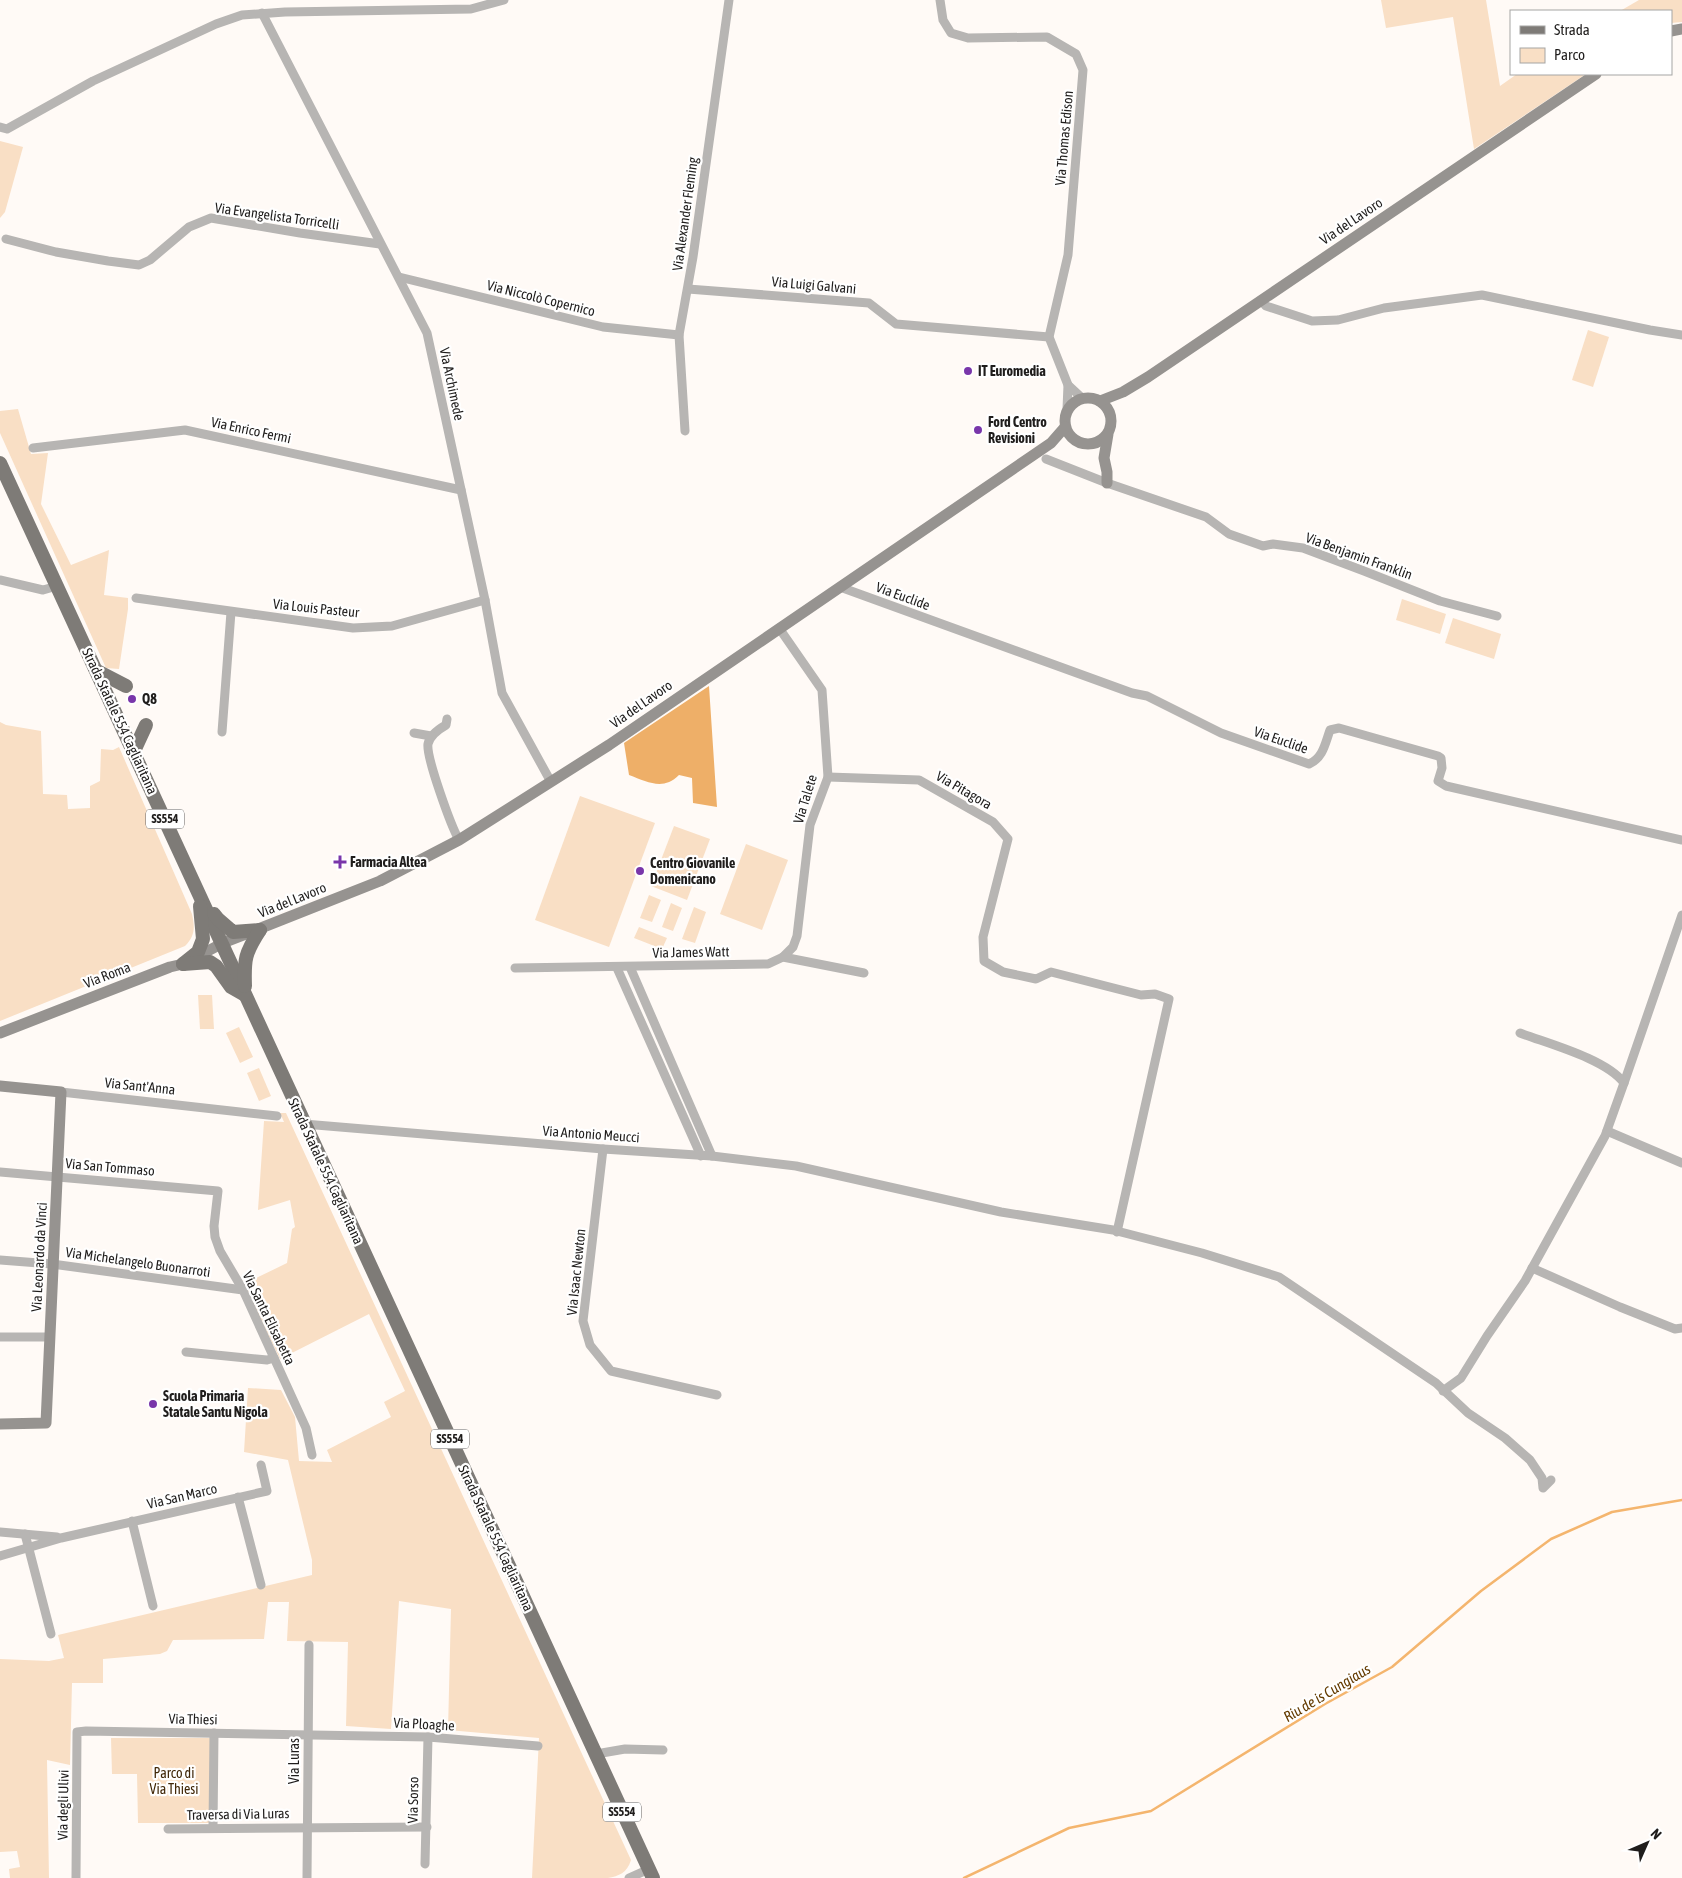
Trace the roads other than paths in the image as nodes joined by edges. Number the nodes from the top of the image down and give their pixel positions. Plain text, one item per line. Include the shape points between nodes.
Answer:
1 (504, 0) edge
2 (729, 0) edge
3 (940, 0) edge
4 (262, 13) junction
5 (1595, 75) edge
6 (0, 127) edge
7 (6, 239) dead end
8 (380, 244) junction
9 (399, 277) junction
10 (688, 289) junction
11 (1261, 300) junction
12 (679, 335) junction
13 (1682, 335) edge
14 (1050, 337) junction
15 (1068, 386) junction
16 (1123, 392) junction
17 (1082, 398) junction
18 (1100, 401) junction
19 (1068, 409) junction
20 (1111, 416) junction
21 (1065, 427) junction
22 (685, 431) dead end
23 (1108, 434) junction
24 (1072, 439) junction
25 (1051, 443) junction
26 (1084, 445) junction
27 (33, 448) dead end
28 (1046, 459) dead end
29 (0, 462) edge
30 (1107, 483) junction
31 (460, 490) junction
32 (0, 580) edge
33 (57, 586) junction
34 (840, 587) junction
35 (136, 598) dead end
36 (485, 600) junction
37 (231, 612) junction
38 (1497, 616) dead end
39 (779, 628) junction
40 (97, 671) junction
41 (126, 686) dead end
42 (448, 719) dead end
43 (146, 725) dead end
44 (222, 732) dead end
45 (414, 733) dead end
46 (431, 736) junction
47 (134, 751) junction
48 (828, 776) junction
49 (551, 782) junction
50 (459, 840) junction
51 (1682, 840) edge
52 (197, 888) junction
53 (1682, 915) edge
54 (260, 930) junction
55 (223, 943) junction
56 (783, 957) junction
57 (183, 964) junction
58 (630, 967) junction
59 (515, 968) dead end
60 (617, 968) junction
61 (864, 973) dead end
62 (245, 995) junction
63 (0, 1033) edge
64 (1520, 1033) dead end
65 (670, 1059) junction
66 (660, 1063) junction
67 (1624, 1083) junction
68 (0, 1086) edge
69 (61, 1092) junction
70 (277, 1116) dead end
71 (304, 1124) junction
72 (1607, 1131) junction
73 (603, 1149) junction
74 (702, 1156) junction
75 (712, 1156) junction
76 (1682, 1163) edge
77 (0, 1172) edge
78 (58, 1176) junction
79 (218, 1191) joint
80 (1117, 1232) junction
81 (0, 1260) edge
82 (52, 1264) junction
83 (1532, 1268) junction
84 (243, 1290) junction
85 (1682, 1328) edge
86 (0, 1337) edge
87 (50, 1337) junction
88 (186, 1352) dead end
89 (274, 1358) junction
90 (1443, 1392) junction
91 (717, 1395) dead end
92 (0, 1424) edge
93 (312, 1455) dead end
94 (261, 1465) dead end
95 (1551, 1480) dead end
96 (238, 1497) junction
97 (132, 1521) junction
98 (0, 1532) edge
99 (25, 1534) junction
100 (61, 1538) junction
101 (28, 1547) junction
102 (0, 1556) edge
103 (262, 1585) dead end
104 (153, 1606) dead end
105 (51, 1634) dead end
106 (310, 1645) dead end
107 (77, 1732) joint
108 (214, 1733) junction
109 (308, 1734) junction
110 (428, 1737) junction
111 (538, 1746) dead end
112 (663, 1750) dead end
113 (596, 1754) junction
114 (308, 1827) junction
115 (427, 1827) junction
116 (213, 1828) junction
117 (168, 1829) dead end
118 (425, 1864) dead end
119 (651, 1874) edge
120 (76, 1878) edge
121 (307, 1878) edge
122 (629, 1878) edge

1 - 4 street via 454,10
2 - 10 street, Via Alexander Fleming
3 - 14 street, Via Thomas Edison via 943,20 951,33 968,38 1047,37 1076,54 1083,70 1068,255
4 - 6 street via 242,15 216,24 93,82 7,129
4 - 8 street, Via Archimede
5 - 11 main road, Via del Lavoro
7 - 8 street, Via Evangelista Torricelli via 108,262 139,264 150,260 189,226 211,218
8 - 9 street, Via Archimede
9 - 12 street, Via Niccolò Copernico via 603,327
9 - 31 street, Via Archimede via 427,333
10 - 12 street, Via Alexander Fleming
10 - 14 street, Via Luigi Galvani via 869,303 896,324
11 - 13 street via 1266,306 1288,314 1321,321 1384,308 1482,295
11 - 16 main road, Via del Lavoro
12 - 22 street, Via Alexander Fleming
14 - 15 street
15 - 17 street
15 - 19 street
16 - 18 main road, Via del Lavoro
16 - 20 main road
17 - 18 main road
17 - 19 main road
18 - 20 main road
19 - 21 main road
20 - 23 main road
21 - 24 main road
21 - 25 main road
23 - 26 main road via 1102,441
23 - 30 main road via 1104,458
24 - 25 main road
24 - 26 main road
25 - 34 main road, Via del Lavoro
26 - 30 main road via 1093,451
27 - 31 street, Via Enrico Fermi via 185,430
28 - 30 street, Via Benjamin Franklin
29 - 33 main road, Strada Statale 554 Cagliaritana / SS554
30 - 38 street, Via Benjamin Franklin via 1206,517 1230,534 1262,546 1273,544 1303,548 1440,601
31 - 36 street, Via Archimede
32 - 33 street via 43,590
33 - 40 main road, Strada Statale 554 Cagliaritana / SS554
34 - 39 main road, Via del Lavoro
34 - 51 street, Via Euclide via 1147,696 1221,733 1309,764 1317,761 1330,730 1339,728 1438,756 1442,768 1438,781 1446,786
35 - 37 street, Via Louis Pasteur
36 - 37 street, Via Louis Pasteur via 392,626 353,628
36 - 49 street, Via Archimede via 502,693
37 - 44 street
39 - 48 street, Via Talete via 822,690
39 - 49 main road, Via del Lavoro
40 - 41 main road
40 - 47 main road, Strada Statale 554 Cagliaritana / SS554
42 - 46 street via 446,725
43 - 47 main road
45 - 46 street
46 - 50 street via 428,744 430,759 452,828
47 - 52 main road, Strada Statale 554 Cagliaritana / SS554
48 - 56 street, Via Talete via 810,825 797,936 793,947
48 - 80 street, Via Pitagora via 919,780 993,822 1008,840 983,937 984,960 1003,972 1036,978 1051,972 1169,999
49 - 50 main road, Via del Lavoro
50 - 54 main road, Via del Lavoro via 380,881
52 - 54 main road via 218,919 233,932
52 - 55 main road, Strada Statale 554 Cagliaritana / SS554
52 - 57 main road via 203,939 198,952
53 - 67 street
54 - 55 main road, Via del Lavoro
54 - 62 main road via 246,952
55 - 57 main road, Via Roma
55 - 62 main road, Strada Statale 554 Cagliaritana / SS554
56 - 58 street, Via James Watt via 768,964
56 - 61 street, Via James Watt
57 - 62 main road via 210,962 231,987
57 - 63 main road, Via Roma
58 - 60 street, Via James Watt
58 - 65 street
59 - 60 street, Via James Watt
60 - 66 street
62 - 71 main road, Strada Statale 554 Cagliaritana / SS554
64 - 67 street via 1591,1060
65 - 66 street
65 - 75 street
66 - 74 street
67 - 72 street
68 - 69 main road, Via Sant'Anna
69 - 70 street, Via Sant'Anna
69 - 78 main road, Via Leonardo da Vinci
71 - 73 street, Via Antonio Meucci
71 - 113 main road, Strada Statale 554 Cagliaritana / SS554
72 - 76 street
72 - 83 street
73 - 74 street, Via Antonio Meucci
73 - 91 street, Via Isaac Newton via 583,1321 590,1345 611,1372
74 - 75 street, Via Antonio Meucci
75 - 80 street, Via Antonio Meucci via 796,1166 1001,1212
77 - 78 street, Via San Tommaso
78 - 79 street, Via San Tommaso
78 - 82 main road, Via Leonardo da Vinci
79 - 84 street, Via Santa Elisabetta via 215,1237 220,1252
80 - 90 street, Via Antonio Meucci via 1202,1253 1279,1277 1436,1383
81 - 82 street, Via Michelangelo Buonarroti
82 - 84 street, Via Michelangelo Buonarroti
82 - 87 main road, Via Leonardo da Vinci
83 - 85 street via 1620,1307 1675,1329
83 - 90 street via 1461,1378
84 - 89 street, Via Santa Elisabetta
86 - 87 street
87 - 92 main road, Via Leonardo da Vinci via 46,1423
88 - 89 street
89 - 93 street, Via Santa Elisabetta via 306,1428
90 - 95 street, Via Antonio Meucci via 1530,1460 1542,1478 1543,1488
94 - 96 street, Via San Marco via 267,1491
96 - 97 street, Via San Marco
96 - 103 street, Via San Marco
97 - 100 street, Via San Marco
97 - 104 street, Via San Marco
98 - 99 street, Via San Marco
99 - 100 street, Via San Marco
99 - 101 street
100 - 101 street, Via San Marco
101 - 102 street, Via San Marco
101 - 105 street
106 - 109 street, Via Luras
107 - 108 street, Via Thiesi
107 - 120 street, Via degli Ulivi
108 - 109 street, Via Thiesi
108 - 116 street
109 - 110 street, Via Ploaghe
109 - 114 street, Via Luras
110 - 111 street, Via Ploaghe
110 - 115 street, Via Sorso
112 - 113 street
113 - 119 main road, Strada Statale 554 Cagliaritana / SS554
114 - 115 street, Traversa di Via Luras
114 - 116 street, Traversa di Via Luras
114 - 121 street, Via Luras
115 - 118 street, Via Sorso
116 - 117 street, Traversa di Via Luras
119 - 122 street

